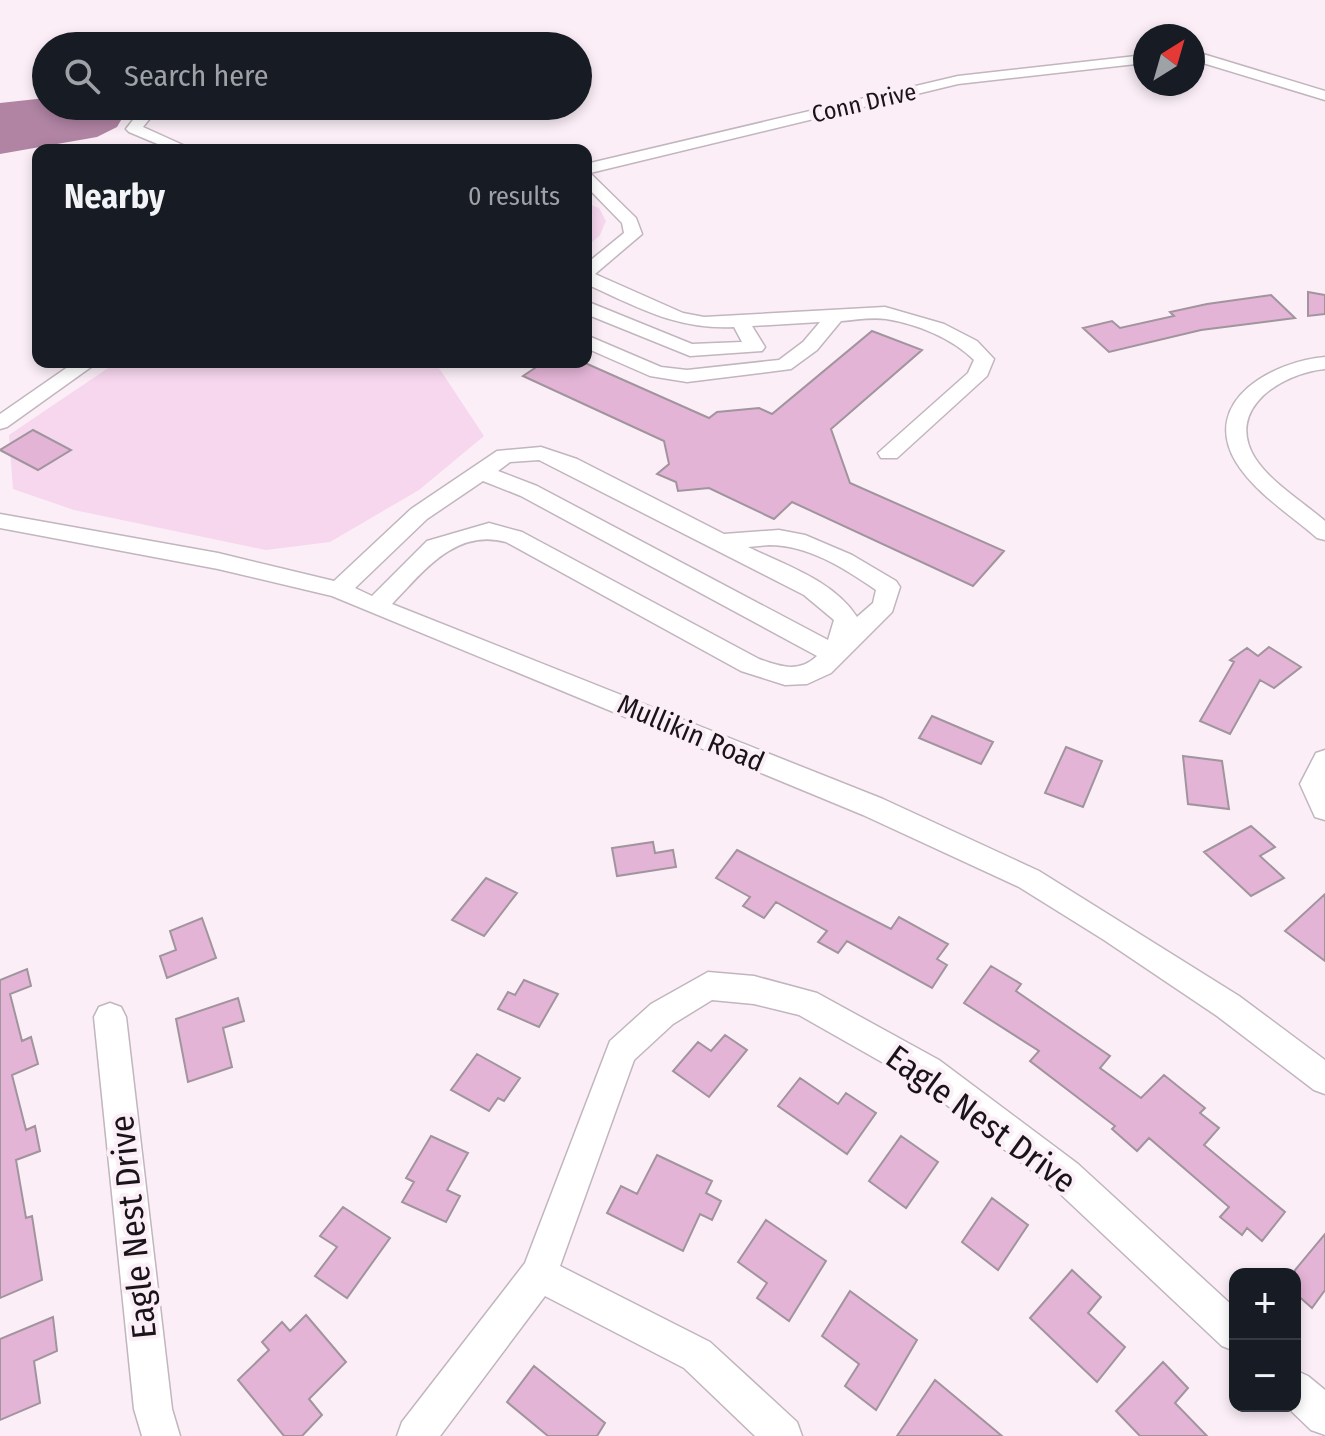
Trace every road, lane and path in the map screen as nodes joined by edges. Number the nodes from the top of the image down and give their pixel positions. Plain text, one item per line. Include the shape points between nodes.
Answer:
1 (1205, 59) edge
2 (1133, 60) edge
3 (1325, 96) edge
4 (141, 120) edge
5 (171, 144) edge
6 (592, 168) edge
7 (592, 183) edge
8 (592, 270) edge
9 (592, 278) edge
10 (592, 309) edge
11 (834, 317) junction
12 (740, 321) junction
13 (592, 344) edge
14 (1325, 363) edge
15 (79, 368) edge
16 (0, 423) edge
17 (889, 453) dead end
18 (481, 472) junction
19 (0, 521) edge
20 (1325, 533) edge
21 (721, 542) junction
22 (339, 590) junction
23 (375, 607) junction
24 (834, 654) junction
25 (1325, 760) edge
26 (1325, 809) edge
27 (110, 1017) dead end
28 (1325, 1079) edge
29 (539, 1274) junction
30 (1229, 1327) edge
31 (1301, 1394) edge
32 (1325, 1416) edge
33 (161, 1436) edge
34 (416, 1436) edge
35 (783, 1436) edge

1 - 3 street
2 - 6 street, Conn Drive via 958,80
4 - 5 street via 134,129
7 - 8 street via 630,222 633,234
9 - 12 street via 677,317 704,323
10 - 12 street via 690,350 755,347
11 - 12 street
11 - 13 street via 810,346 784,365 687,376 657,372
11 - 17 street via 885,313 937,328 984,359 977,376
14 - 20 street via 1276,375 1252,391 1237,434 1245,460
15 - 16 street
18 - 21 street via 505,456 541,453
18 - 22 street via 419,514
18 - 24 street via 529,491
19 - 22 street, Mullikin Road via 218,561
21 - 24 street via 836,607 846,619
21 - 24 street via 799,540 888,587 884,606
22 - 23 street, Mullikin Road
23 - 24 street via 435,546 489,530 514,537 777,675 807,675
23 - 28 street, Mullikin Road via 873,807 1029,879 1228,1006
25 - 26 street via 1314,784
27 - 33 street, Eagle Nest Drive via 153,1409
29 - 30 street, Eagle Nest Drive via 621,1051 662,1014 708,986 723,987 806,1003 928,1071 1066,1176
29 - 34 street, Eagle Nest Drive
29 - 35 street via 697,1355
31 - 32 street

